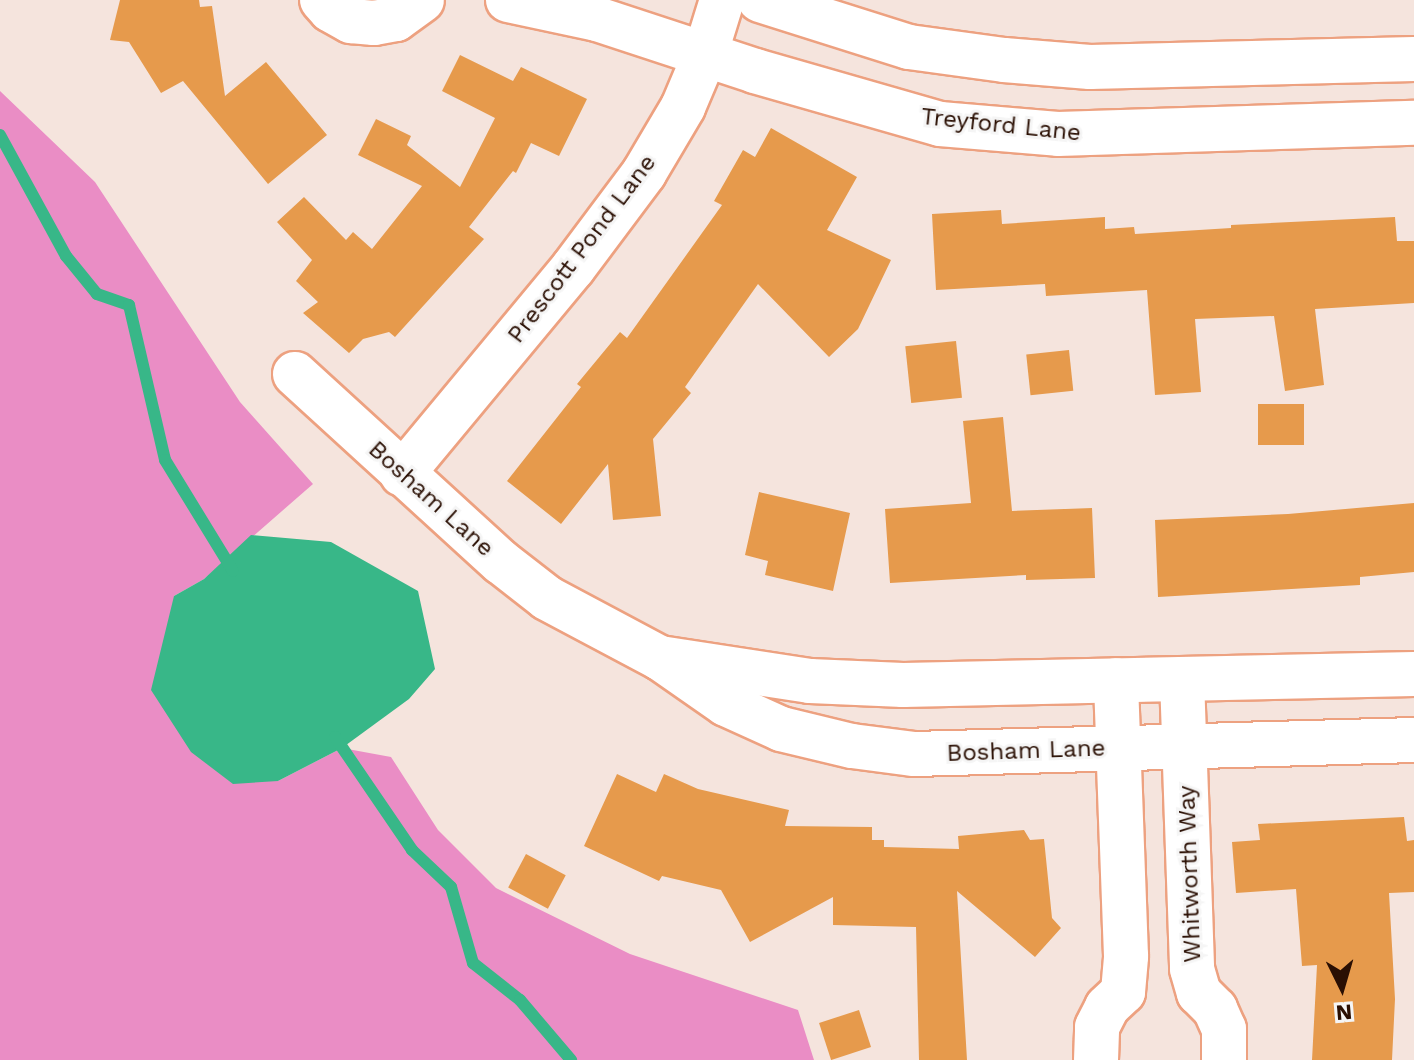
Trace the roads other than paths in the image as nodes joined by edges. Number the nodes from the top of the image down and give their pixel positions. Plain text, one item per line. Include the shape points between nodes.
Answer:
1 (322, 0) edge
2 (422, 0) edge
3 (508, 0) edge
4 (722, 0) edge
5 (760, 0) edge
6 (705, 55) junction
7 (1414, 59) edge
8 (1090, 67) junction
9 (1414, 123) edge
10 (1089, 134) junction
11 (295, 374) dead end
12 (402, 474) junction
13 (660, 658) junction
14 (1414, 674) edge
15 (1182, 679) junction
16 (1116, 680) junction
17 (1414, 740) edge
18 (1184, 746) junction
19 (1119, 749) junction
20 (1123, 992) junction
21 (1199, 993) junction
22 (1096, 1060) edge
23 (1224, 1060) edge

1 - 2 street via 351,21 374,23 396,19
3 - 6 street, Treyford Lane via 597,19
4 - 6 street, Prescott Pond Lane
5 - 8 street via 909,47
6 - 10 street, Treyford Lane via 940,124
6 - 12 street, Prescott Pond Lane via 683,107 638,182
7 - 8 street
8 - 10 street
9 - 10 street, Treyford Lane
11 - 12 street, Bosham Lane
12 - 13 street, Bosham Lane via 547,598
13 - 16 street, Bosham Lane via 822,682
13 - 19 street, Bosham Lane via 740,710 781,729 852,746 914,754
14 - 15 street, Bosham Lane
15 - 16 street, Bosham Lane
15 - 18 street, Whitworth Way
16 - 19 street
17 - 18 street, Bosham Lane
18 - 19 street, Bosham Lane
18 - 21 street, Whitworth Way via 1192,969
19 - 20 street
20 - 21 street via 1161,981
20 - 22 street via 1097,1027
21 - 23 street, Whitworth Way via 1215,1009 1224,1029

